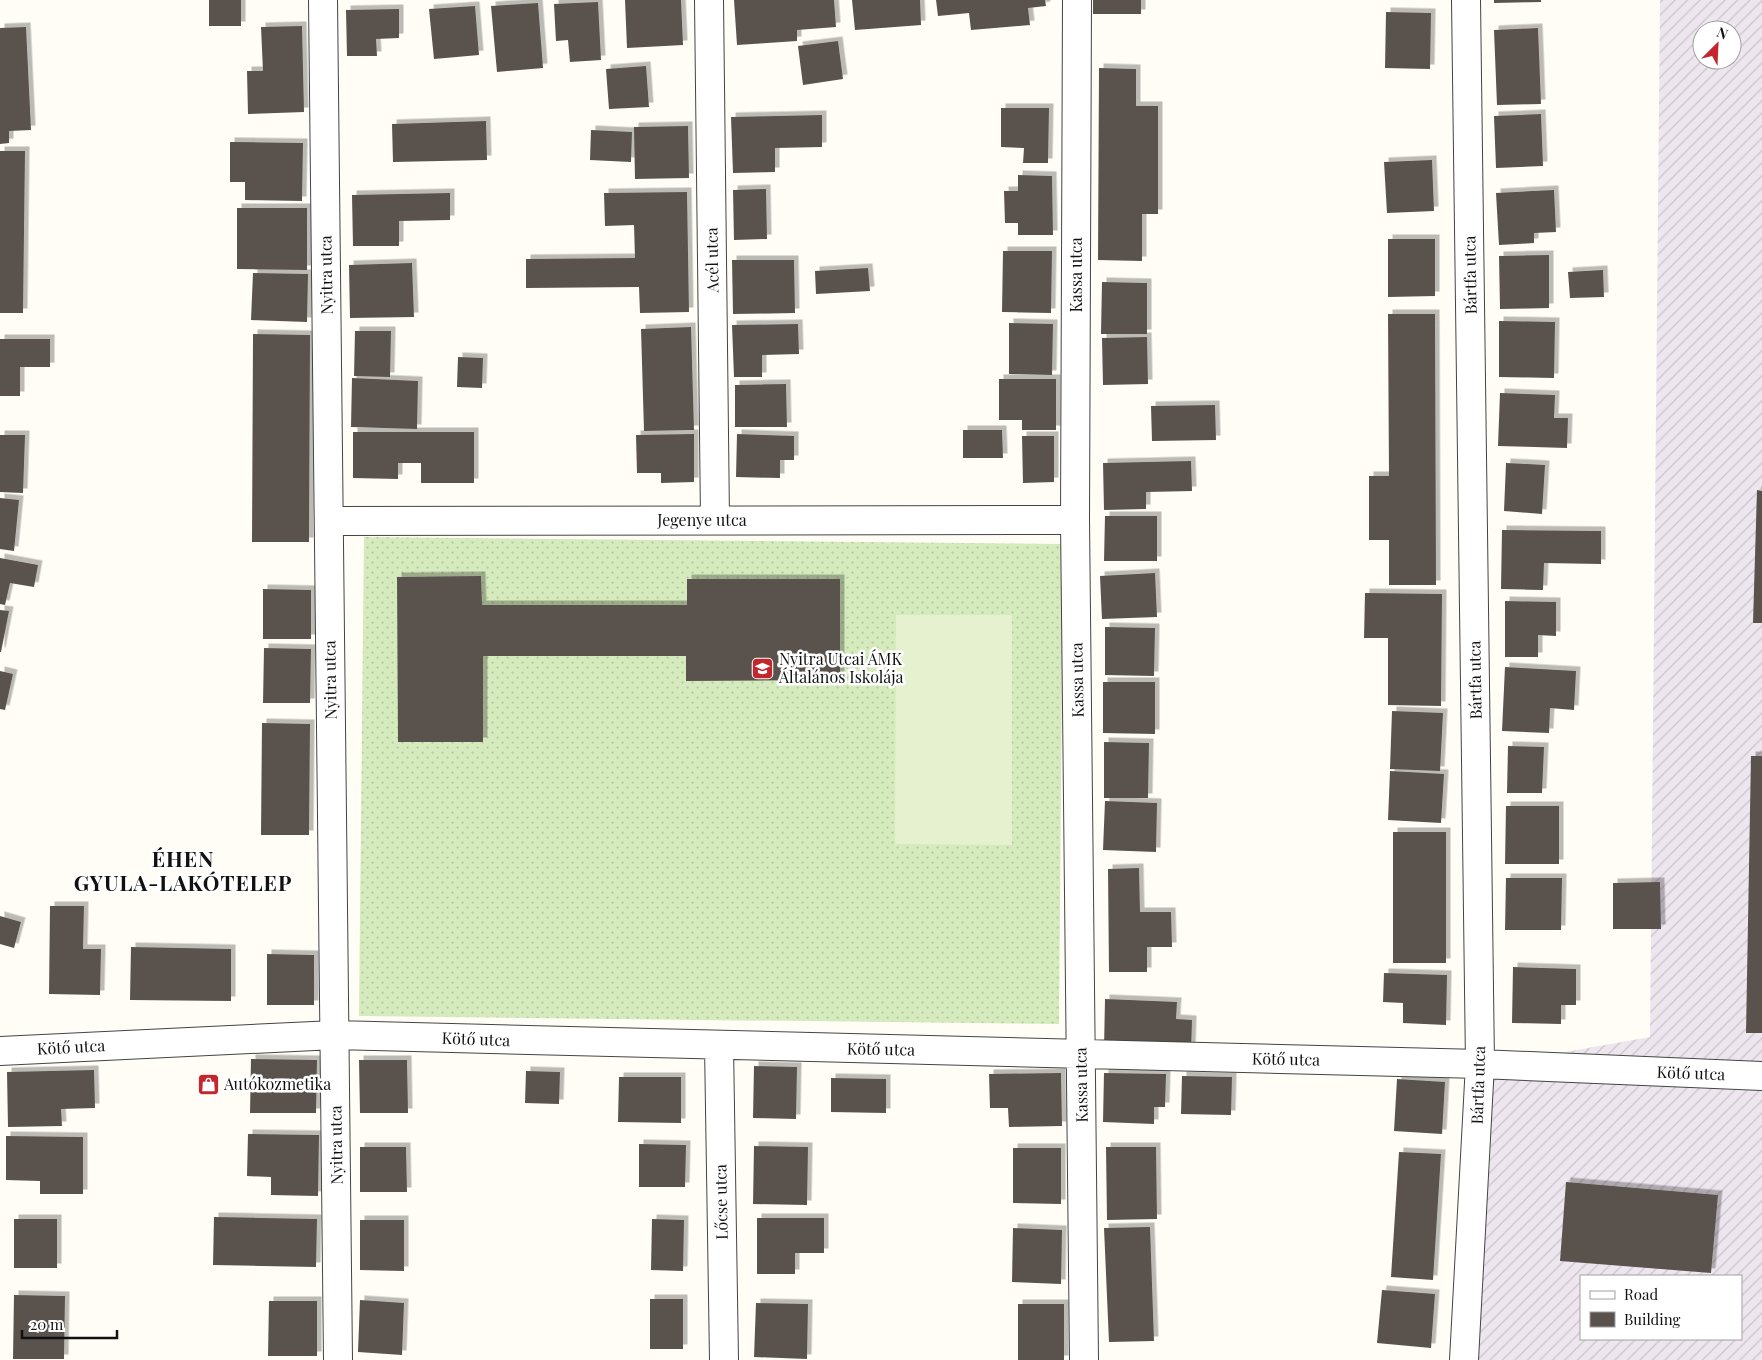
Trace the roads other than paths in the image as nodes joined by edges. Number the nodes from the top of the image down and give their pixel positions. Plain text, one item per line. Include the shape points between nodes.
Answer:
1 (322, 0) edge
2 (709, 0) edge
3 (1078, 0) edge
4 (1466, 0) edge
5 (715, 520) junction
6 (1075, 520) junction
7 (329, 521) junction
8 (335, 1035) junction
9 (719, 1045) junction
10 (0, 1050) edge
11 (1080, 1054) junction
12 (1480, 1064) junction
13 (1762, 1076) edge
14 (338, 1360) edge
15 (724, 1360) edge
16 (1084, 1360) edge
17 (1464, 1360) edge

1 - 7 street, Nyitra utca
2 - 5 street, Acél utca
3 - 6 street, Kassa utca
4 - 12 street, Bártfa utca
5 - 6 street, Jegenye utca
5 - 7 street, Jegenye utca
6 - 11 street, Kassa utca
7 - 8 street, Nyitra utca
8 - 9 street, Kötő utca
8 - 10 street, Kötő utca
8 - 14 street, Nyitra utca
9 - 11 street, Kötő utca
9 - 15 street, Lőcse utca
11 - 12 street, Kötő utca
11 - 16 street, Kassa utca
12 - 13 street, Kötő utca
12 - 17 street, Bártfa utca

